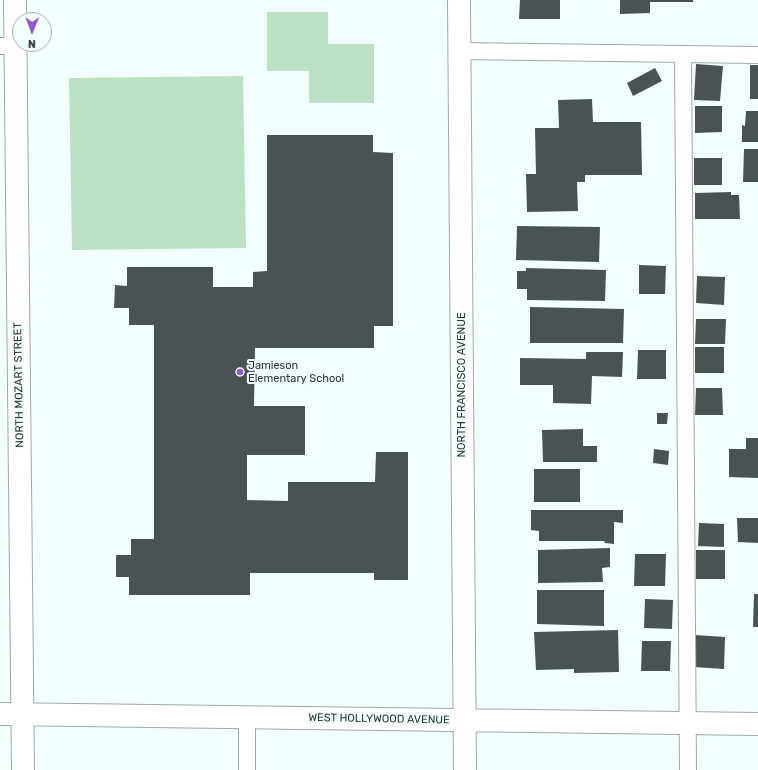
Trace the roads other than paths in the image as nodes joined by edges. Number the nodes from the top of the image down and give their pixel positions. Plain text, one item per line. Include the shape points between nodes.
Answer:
1 (15, 0) edge
2 (459, 0) edge
3 (8, 46) edge
4 (459, 51) junction
5 (683, 54) junction
6 (758, 55) edge
7 (0, 714) edge
8 (23, 714) junction
9 (247, 717) junction
10 (464, 720) junction
11 (687, 723) junction
12 (758, 724) edge
13 (23, 770) edge
14 (247, 770) edge
15 (464, 770) edge
16 (688, 770) edge

1 - 3 street, NORTH MOZART STREET
2 - 4 street, NORTH FRANCISCO AVENUE
3 - 8 street, NORTH MOZART STREET
4 - 5 lane
4 - 10 street, NORTH FRANCISCO AVENUE
5 - 6 lane
5 - 11 lane
7 - 8 street, WEST HOLLYWOOD AVENUE
8 - 9 street, WEST HOLLYWOOD AVENUE
8 - 13 street, NORTH MOZART STREET
9 - 10 street, WEST HOLLYWOOD AVENUE
9 - 14 lane
10 - 11 street, WEST HOLLYWOOD AVENUE
10 - 15 street, NORTH FRANCISCO AVENUE
11 - 12 street, WEST HOLLYWOOD AVENUE
11 - 16 lane

